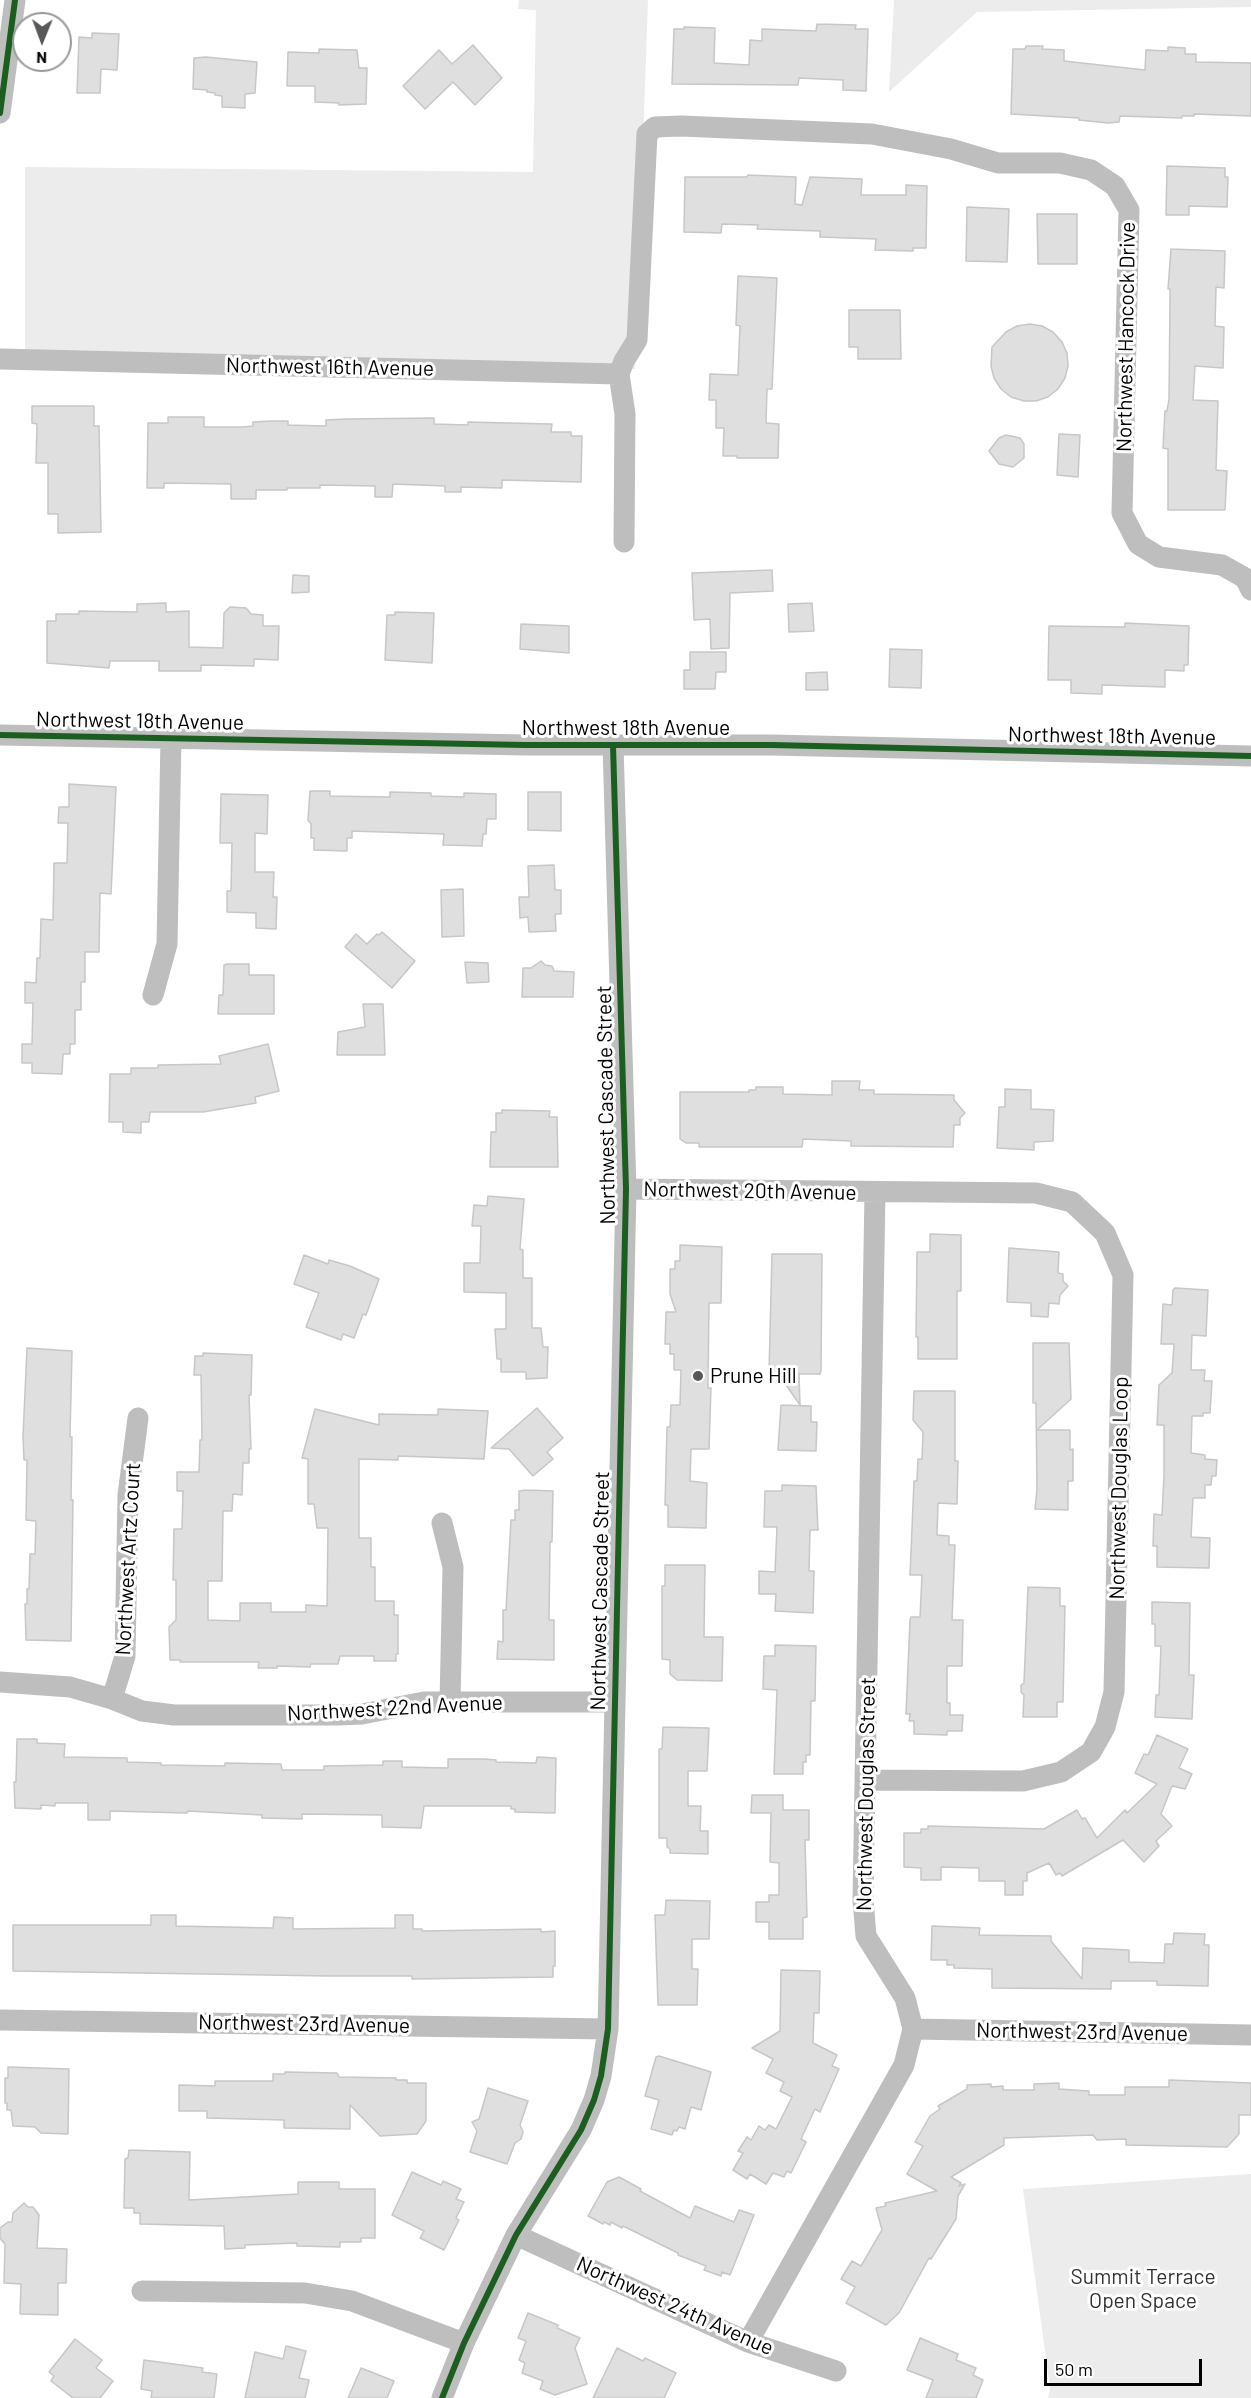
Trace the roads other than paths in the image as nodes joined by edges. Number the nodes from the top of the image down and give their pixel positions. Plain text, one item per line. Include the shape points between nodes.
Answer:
1 (15, 0) edge
2 (0, 113) edge
3 (0, 359) edge
4 (619, 374) junction
5 (624, 542) dead end
6 (1251, 590) edge
7 (0, 735) edge
8 (171, 738) junction
9 (613, 746) junction
10 (1251, 756) edge
11 (153, 995) dead end
12 (626, 1189) junction
13 (875, 1192) junction
14 (138, 1418) dead end
15 (442, 1523) dead end
16 (0, 1682) edge
17 (112, 1699) junction
18 (615, 1701) junction
19 (450, 1702) junction
20 (866, 1780) junction
21 (0, 2020) edge
22 (608, 2029) junction
23 (913, 2030) junction
24 (1251, 2035) edge
25 (516, 2235) junction
26 (142, 2291) dead end
27 (748, 2342) junction
28 (464, 2343) junction
29 (836, 2371) dead end
30 (442, 2398) edge

1 - 2 street
3 - 4 street, Northwest 16th Avenue
4 - 5 street via 625,414
4 - 6 street, Northwest Hancock Drive via 637,340 647,134 655,127 872,134 951,149 998,163 1059,163 1091,170 1115,186 1129,210 1122,513 1138,544 1159,557 1222,565 1245,578
7 - 8 street, Northwest 18th Avenue
8 - 9 street, Northwest 18th Avenue
8 - 11 street via 167,944
9 - 10 street, Northwest 18th Avenue via 772,745
9 - 12 street, Northwest Cascade Street
12 - 13 street, Northwest 20th Avenue
12 - 18 street, Northwest Cascade Street
13 - 20 street, Northwest Douglas Street
13 - 20 street, Northwest Douglas Loop via 1036,1193 1072,1202 1105,1233 1123,1275 1114,1692 1105,1727 1090,1752 1061,1772 1023,1781
14 - 17 street, Northwest Artz Court via 128,1495 124,1656
15 - 19 street via 453,1567
16 - 17 street, Northwest 22nd Avenue via 70,1688
17 - 19 street, Northwest 22nd Avenue via 142,1711 185,1715 362,1714 407,1704
18 - 19 street, Northwest 22nd Avenue
18 - 22 street, Northwest Cascade Street
20 - 23 street, Northwest Douglas Street via 866,1936 904,1998
21 - 22 street, Northwest 23rd Avenue
22 - 25 street, Northwest Cascade Street via 601,2076 590,2110
23 - 24 street, Northwest 23rd Avenue
23 - 27 street via 904,2065
25 - 27 street, Northwest 24th Avenue
25 - 28 street, Northwest Cascade Street
26 - 28 street via 317,2295 352,2301
27 - 29 street, Northwest 24th Avenue
28 - 30 street, Northwest Cascade Street

